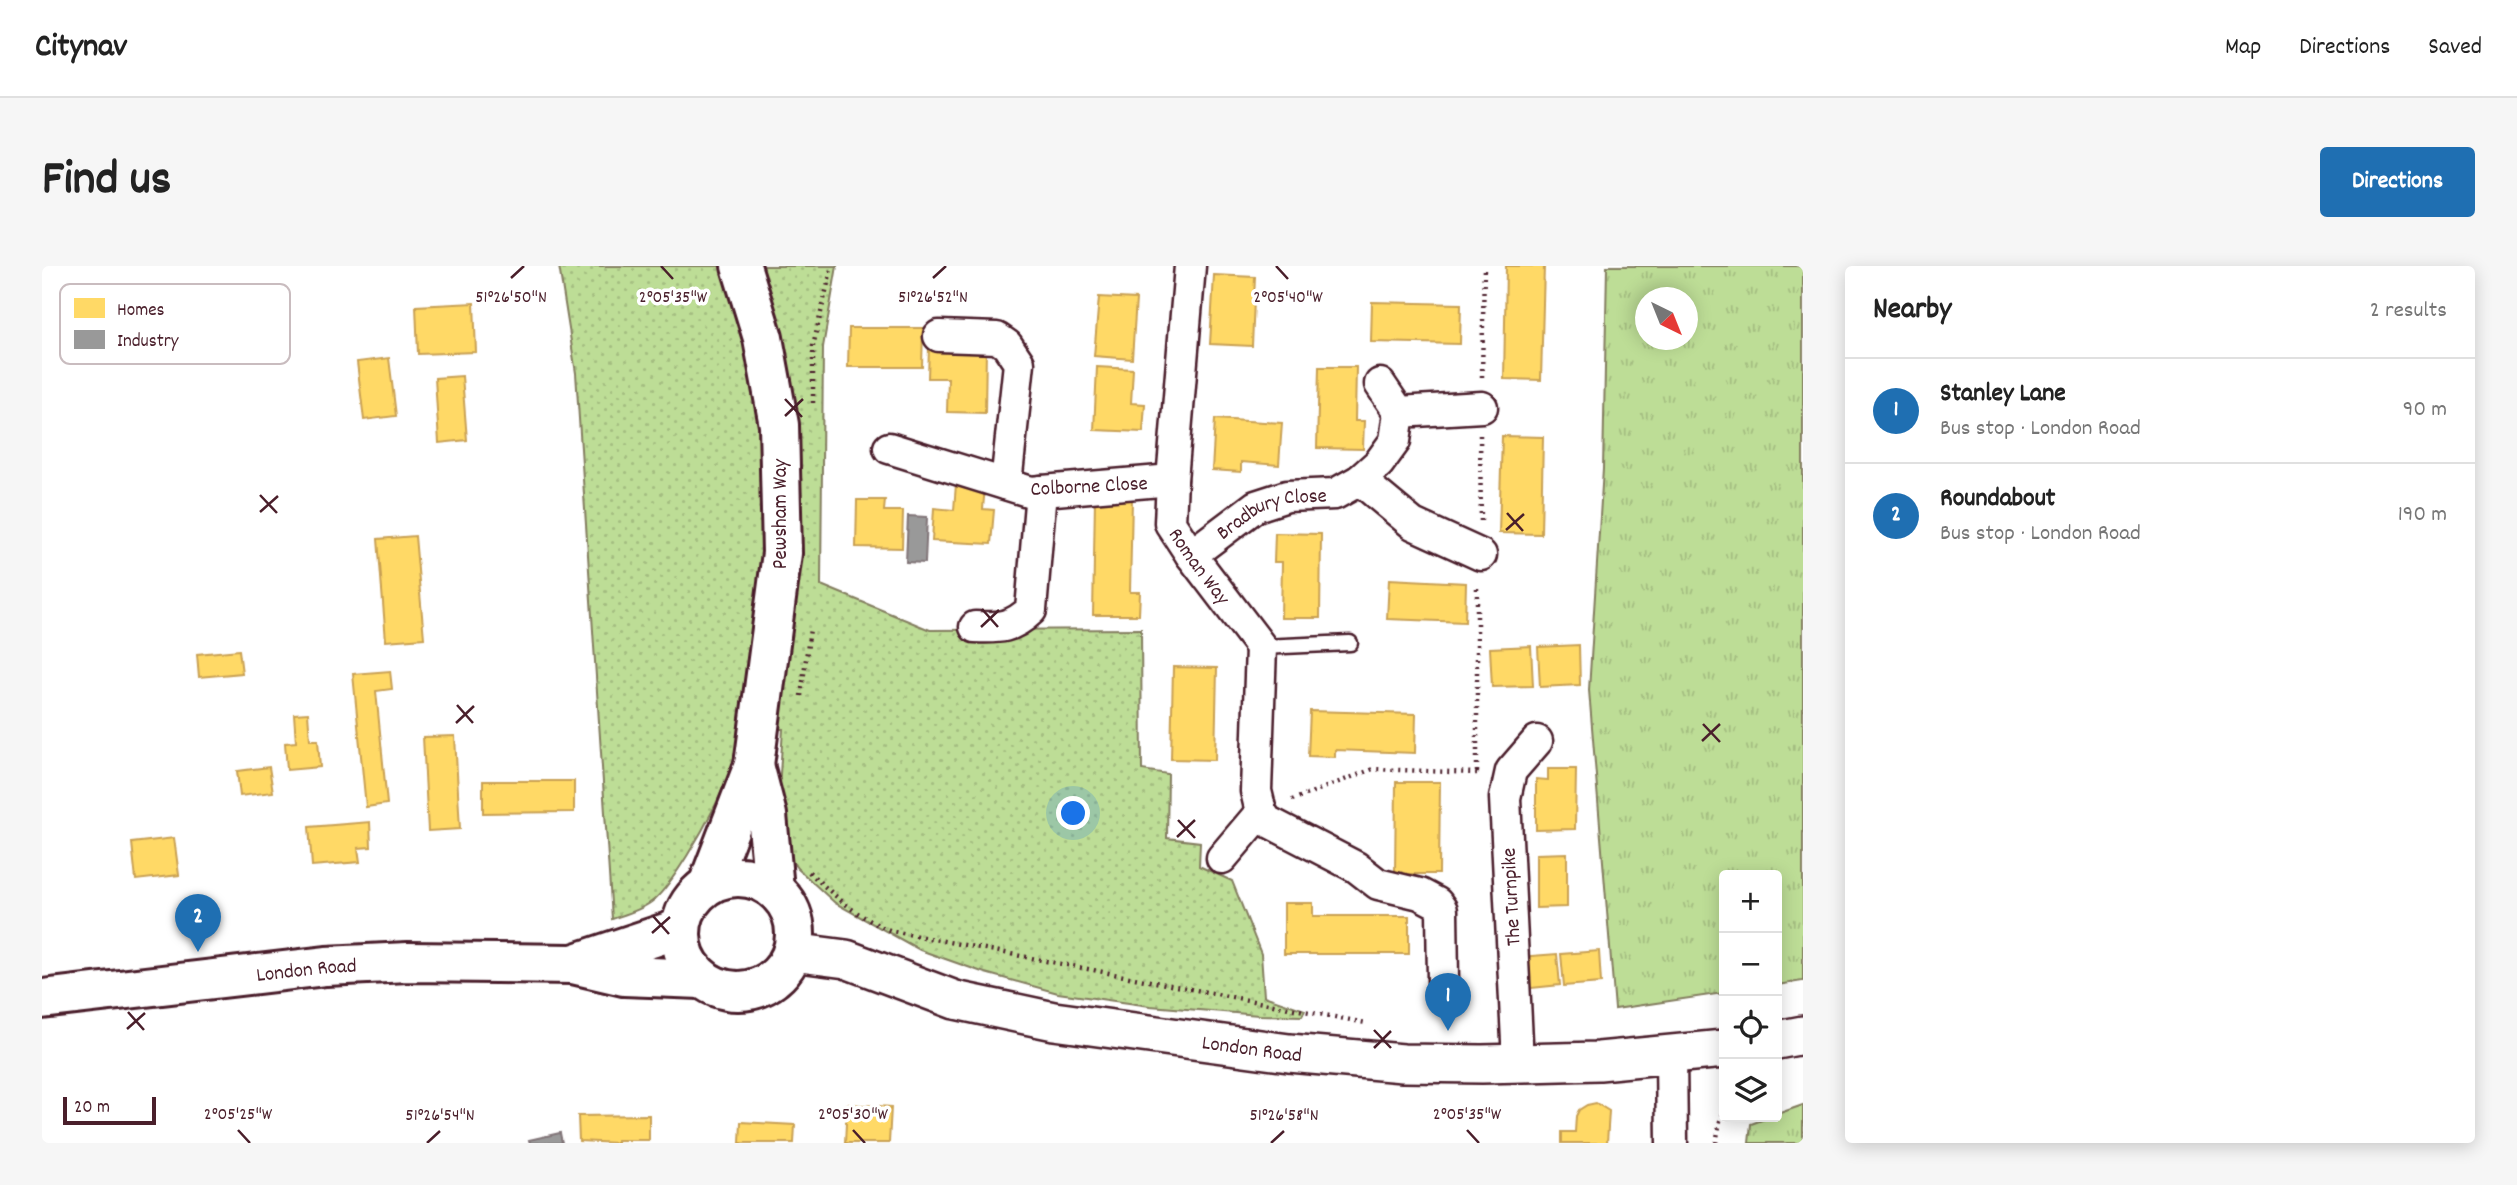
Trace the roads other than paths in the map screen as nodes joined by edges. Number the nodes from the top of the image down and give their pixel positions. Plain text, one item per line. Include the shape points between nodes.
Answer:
1 (741, 266) edge
2 (1191, 266) edge
3 (939, 336) dead end
4 (1380, 384) dead end
5 (1482, 407) dead end
6 (1399, 412) junction
7 (889, 448) dead end
8 (1172, 480) junction
9 (1360, 480) junction
10 (1006, 484) junction
11 (1041, 491) junction
12 (1191, 555) junction
13 (1481, 555) dead end
14 (975, 627) dead end
15 (1350, 643) dead end
16 (1261, 647) junction
17 (1537, 741) dead end
18 (754, 765) junction
19 (1261, 813) junction
20 (1222, 858) dead end
21 (708, 885) junction
22 (774, 889) junction
23 (681, 928) junction
24 (792, 952) junction
25 (573, 964) junction
26 (702, 979) junction
27 (1443, 981) dead end
28 (42, 999) edge
29 (1803, 1035) edge
30 (1782, 1039) edge
31 (1719, 1050) edge
32 (1671, 1055) junction
33 (1517, 1063) junction
34 (1672, 1143) edge

1 - 18 main road, Pewsham Way via 763,338 779,438 782,554
2 - 8 street, Roman Way
3 - 10 street via 997,338 1019,363
4 - 6 street
5 - 6 street
6 - 9 street, Bradbury Close via 1395,440
7 - 10 street, Colborne Close via 926,474
8 - 11 street, Colborne Close
8 - 12 street, Roman Way via 1170,523
9 - 12 street, Bradbury Close via 1335,494 1287,496 1256,506
9 - 13 street via 1413,524
10 - 11 street, Colborne Close
11 - 14 street via 1031,610 1018,622 999,628
12 - 16 street, Roman Way
15 - 16 lane
16 - 19 street via 1256,790
17 - 33 street, The Turnpike via 1511,771 1505,798
18 - 21 main road, Pewsham Way
18 - 22 main road, Pewsham Way via 767,815
19 - 20 street
19 - 27 street via 1267,821 1356,867 1378,884 1437,903 1441,909
21 - 22 main road via 742,876
21 - 23 main road via 694,896
22 - 24 main road via 793,917
23 - 25 main road, London Road
23 - 26 main road via 686,961
24 - 26 main road, London Road via 783,969 752,989 734,991
24 - 33 street, London Road via 846,959 956,1000 1132,1033 1403,1063
25 - 26 main road, London Road via 624,976
25 - 28 main road, London Road via 326,966
29 - 30 street
31 - 32 street, London Road
32 - 33 street, London Road
32 - 34 street

